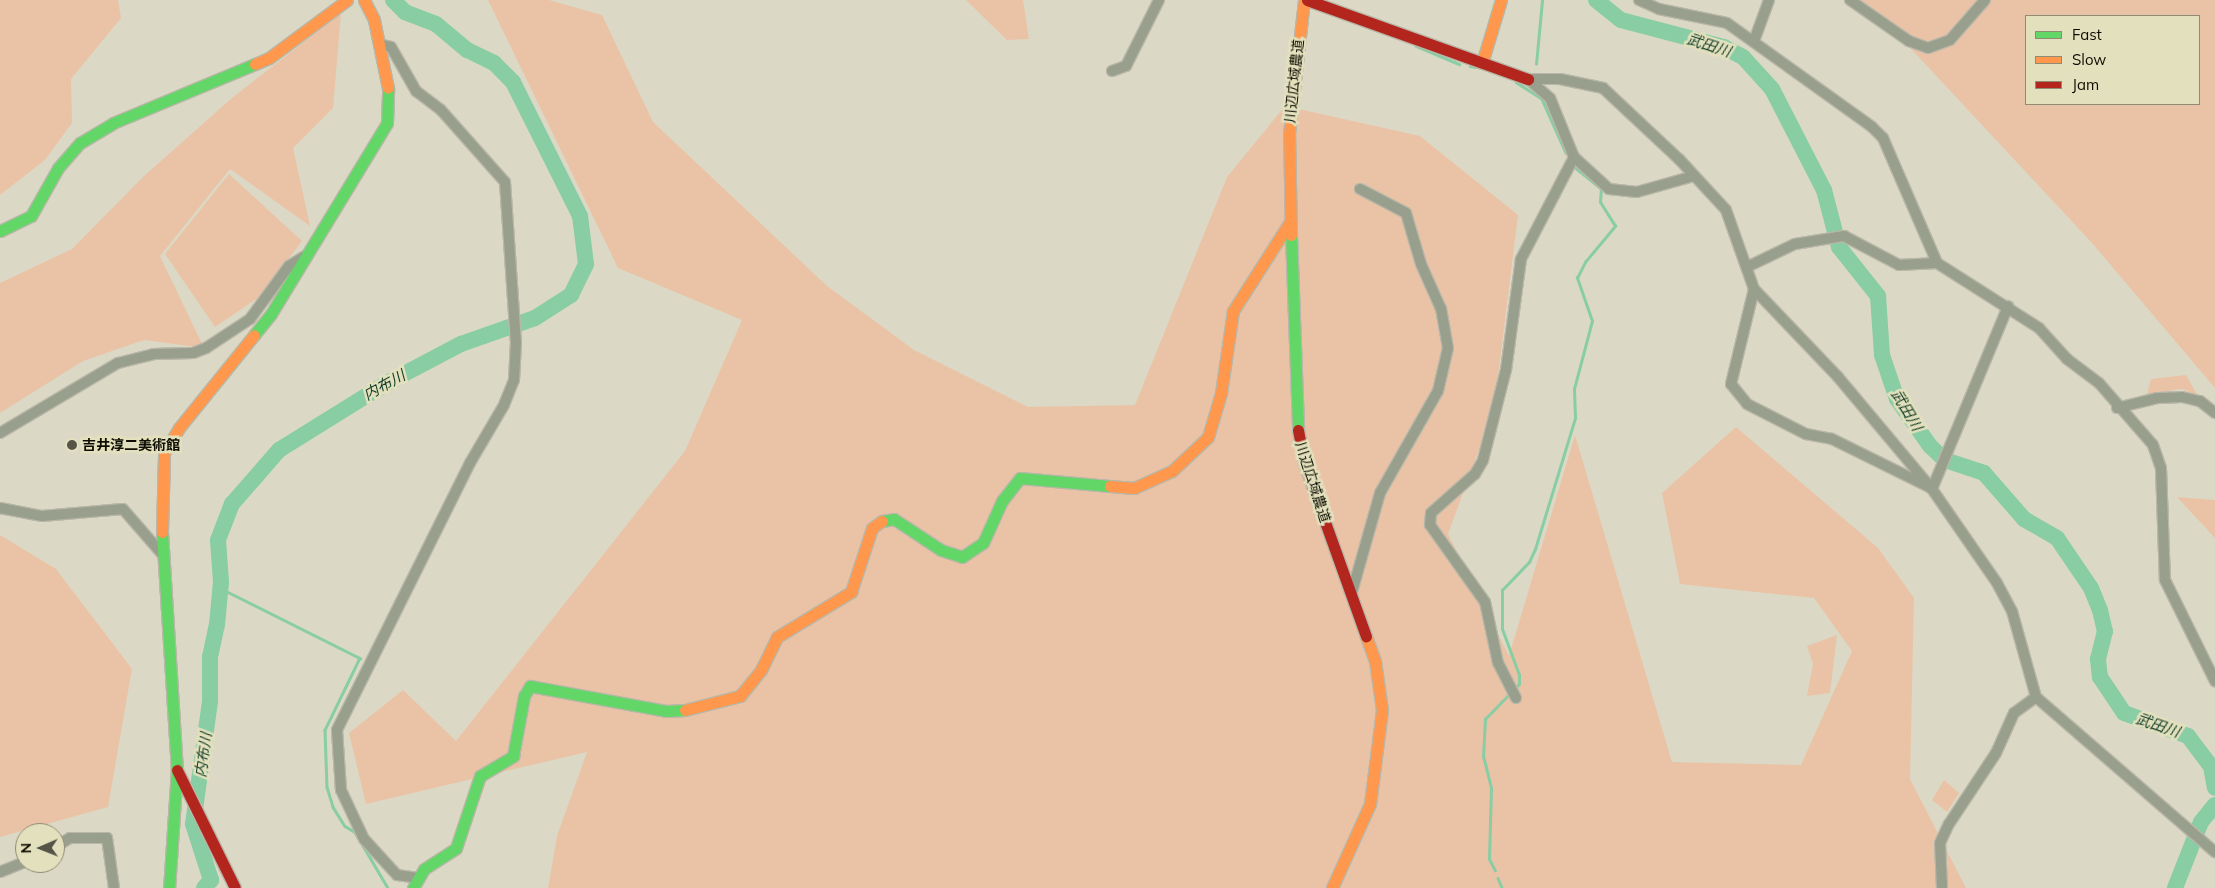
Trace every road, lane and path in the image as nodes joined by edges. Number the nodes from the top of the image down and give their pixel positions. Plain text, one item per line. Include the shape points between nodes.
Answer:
1 (347, 0) edge
2 (364, 0) edge
3 (1160, 0) edge
4 (1305, 0) edge
5 (1639, 0) edge
6 (1769, 0) edge
7 (1850, 0) edge
8 (1985, 0) edge
9 (1499, 3) edge
10 (1754, 41) junction
11 (379, 44) junction
12 (1482, 63) junction
13 (1112, 71) dead end
14 (1528, 79) junction
15 (1574, 157) junction
16 (1694, 176) junction
17 (1360, 189) dead end
18 (1290, 222) junction
19 (0, 231) edge
20 (305, 256) junction
21 (1937, 263) junction
22 (1747, 267) junction
23 (1754, 289) junction
24 (2008, 306) junction
25 (2117, 408) junction
26 (2215, 412) edge
27 (0, 433) edge
28 (1932, 489) junction
29 (0, 508) edge
30 (163, 555) junction
31 (1352, 592) junction
32 (2215, 681) edge
33 (2036, 697) junction
34 (1516, 698) dead end
35 (177, 769) junction
36 (65, 841) edge
37 (2215, 852) edge
38 (15, 866) edge
39 (0, 872) edge
40 (415, 883) edge
41 (114, 888) edge
42 (169, 888) edge
43 (235, 888) edge
44 (1332, 888) edge
45 (1942, 888) edge

1 - 19 street via 269,58 113,123 80,143 58,168 30,216 19,225
2 - 11 street via 374,20
3 - 13 street via 1126,66
4 - 12 street
4 - 18 street, 川辺広域農道 via 1288,134
5 - 10 street via 1659,9 1727,23
6 - 10 street
7 - 8 street via 1909,41 1928,48 1950,40
9 - 12 street
10 - 21 street via 1883,138
11 - 20 street via 390,93 386,123
11 - 40 street via 391,47 416,91 441,110 505,182 509,194 516,342 514,380 504,405 470,463 338,730 341,790 364,839 397,875
12 - 14 street
14 - 15 street via 1550,98
14 - 16 street via 1560,79 1603,88
15 - 16 street via 1610,189 1637,192
15 - 34 street via 1522,259 1506,370 1484,460 1475,474 1431,513 1430,525 1485,602 1492,642
16 - 22 street via 1726,210
17 - 31 street via 1406,212 1421,264 1441,309 1448,348 1431,406 1380,493
18 - 31 street, 川辺広域農道 via 1296,422 1305,466
18 - 40 street via 1233,311 1221,393 1208,437 1172,471 1134,488 1020,478 1002,501 983,543 962,557 941,550 894,519 877,523 866,541 851,592 777,636 761,670 740,696 688,710 666,711 530,686 524,696 513,756 480,776 456,848 424,869
20 - 27 street via 289,266 250,319 206,348 193,353 153,354 118,363
20 - 30 street via 271,314 179,428 164,453
21 - 22 street via 1899,265 1844,236 1795,244
21 - 24 street via 1949,274
22 - 23 street
23 - 28 street via 1838,377
23 - 28 street via 1731,384 1748,404 1806,434 1832,438
24 - 25 street via 2039,328 2067,358 2099,384
24 - 28 street
25 - 26 street via 2157,398 2182,397 2200,401
25 - 32 street via 2153,445 2161,468 2166,580
28 - 33 street via 2012,611
29 - 30 street via 42,516 123,508
30 - 35 street
31 - 44 street, 川辺広域農道 via 1381,687 1381,740 1370,804
33 - 37 street
33 - 45 street via 2014,713 1996,753 1949,824 1940,843
35 - 42 street
35 - 43 street
36 - 41 street via 70,838 107,838
38 - 39 street

